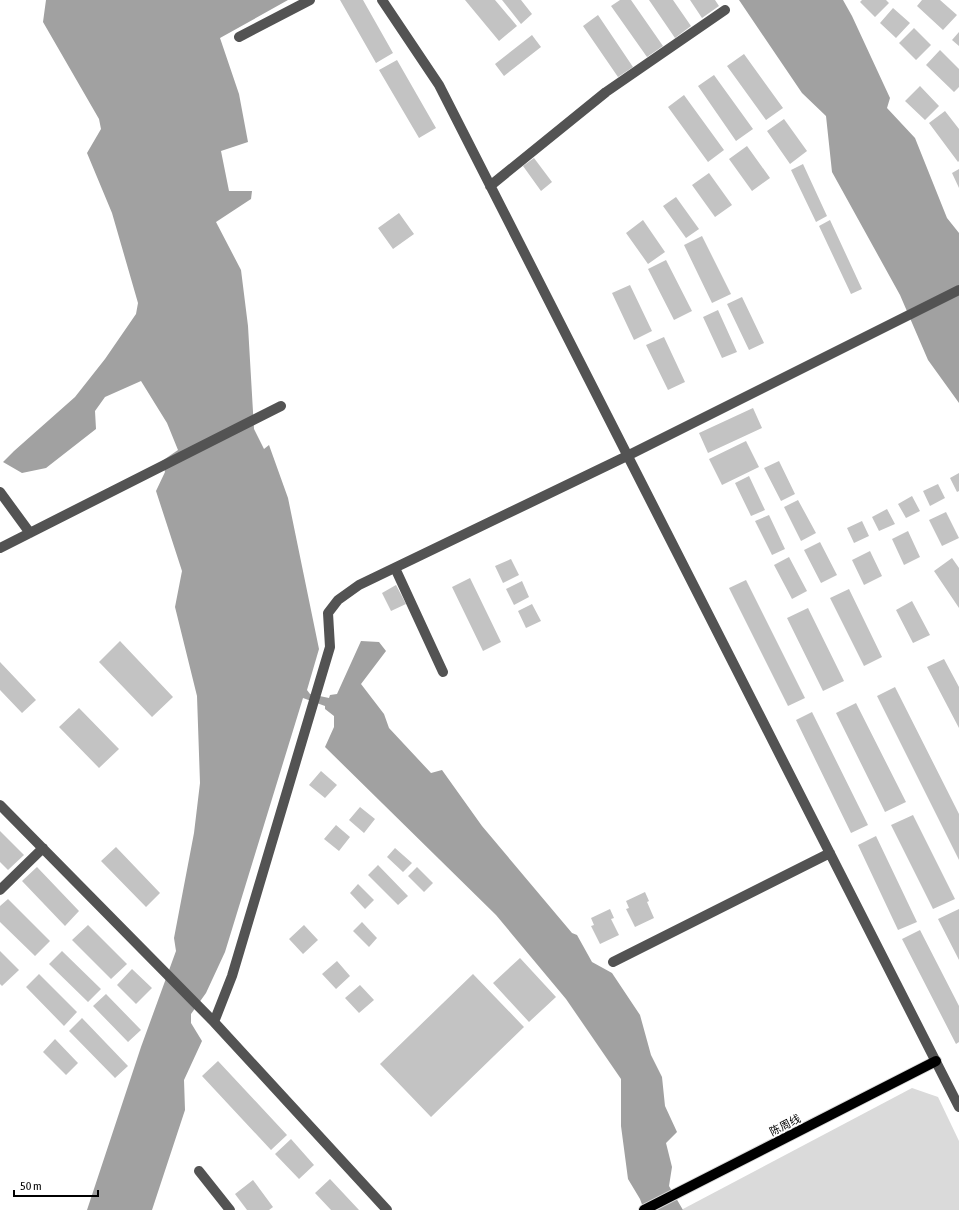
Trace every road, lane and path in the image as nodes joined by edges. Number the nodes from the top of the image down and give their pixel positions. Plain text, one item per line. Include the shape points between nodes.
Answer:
1 (310, 0) edge
2 (382, 0) edge
3 (725, 10) dead end
4 (239, 37) dead end
5 (490, 186) junction
6 (959, 290) edge
7 (281, 406) dead end
8 (627, 456) junction
9 (0, 492) edge
10 (30, 532) junction
11 (0, 548) edge
12 (395, 568) junction
13 (443, 672) dead end
14 (0, 805) edge
15 (43, 848) junction
16 (830, 853) junction
17 (0, 890) edge
18 (613, 962) dead end
19 (214, 1022) junction
20 (936, 1061) junction
21 (959, 1107) edge
22 (199, 1171) dead end
23 (382, 1208) edge
24 (230, 1210) edge
25 (644, 1210) edge

1 - 4 street
2 - 5 street via 439,85
3 - 5 street via 606,92
5 - 8 street
6 - 8 street
7 - 10 street
8 - 12 street
8 - 16 street
9 - 10 street
10 - 11 street
12 - 13 street
12 - 19 street via 359,585 338,600 328,613 330,647 232,976
14 - 15 street
15 - 17 street
15 - 19 street
16 - 18 street
16 - 20 street
19 - 23 street
20 - 21 street
20 - 25 main road, 陈周线
22 - 24 street

